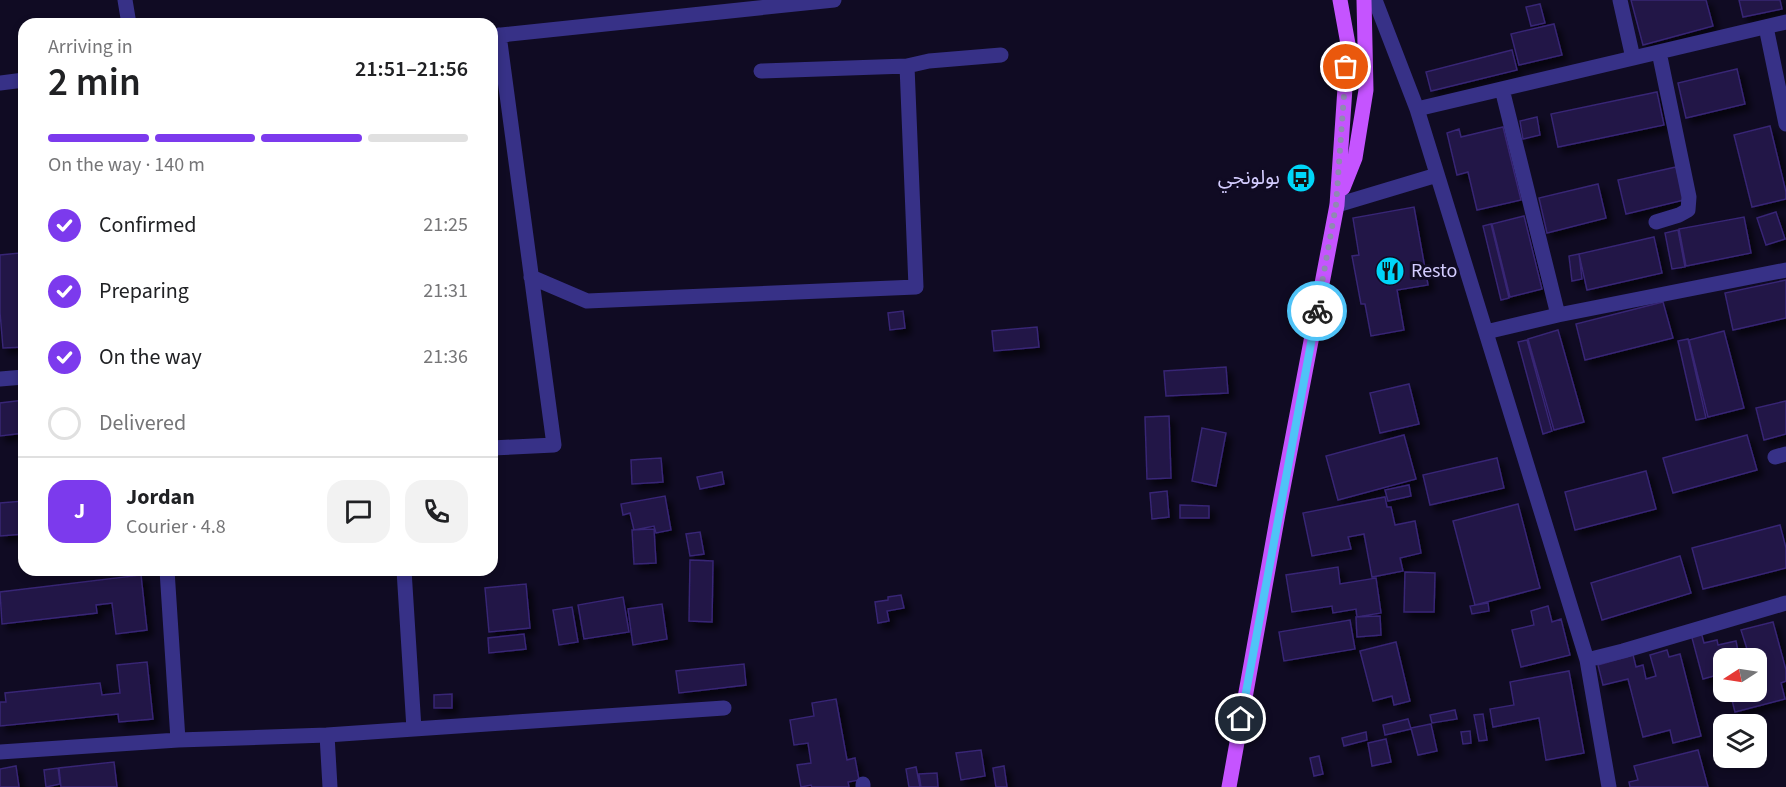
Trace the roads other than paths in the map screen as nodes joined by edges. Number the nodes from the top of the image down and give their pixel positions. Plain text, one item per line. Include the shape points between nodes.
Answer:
1 (125, 0) edge
2 (834, 0) edge
3 (1340, 0) edge
4 (1364, 0) edge
5 (1375, 0) edge
6 (1620, 0) edge
7 (128, 18) edge
8 (1786, 22) edge
9 (1766, 27) junction
10 (498, 36) edge
11 (498, 50) edge
12 (1659, 52) junction
13 (1001, 56) dead end
14 (1633, 58) junction
15 (907, 66) junction
16 (761, 71) dead end
17 (18, 80) edge
18 (0, 82) edge
19 (1502, 89) junction
20 (1417, 109) junction
21 (1786, 124) edge
22 (1437, 175) junction
23 (1336, 205) junction
24 (1656, 222) dead end
25 (1786, 270) edge
26 (531, 277) junction
27 (1558, 315) junction
28 (1486, 332) junction
29 (18, 378) edge
30 (0, 379) edge
31 (498, 448) edge
32 (167, 576) edge
33 (404, 576) edge
34 (1786, 603) edge
35 (1587, 660) junction
36 (724, 708) dead end
37 (414, 729) junction
38 (327, 735) junction
39 (178, 741) junction
40 (0, 752) edge
41 (330, 787) edge
42 (1229, 787) edge
43 (1609, 787) edge

1 - 7 street
2 - 10 street
3 - 23 main road via 1348,44
4 - 23 main road via 1366,90 1354,158
5 - 20 street
6 - 14 street
8 - 9 street
9 - 12 street
9 - 21 street
11 - 26 street
12 - 14 street
12 - 24 street via 1689,197 1688,210
13 - 15 street
14 - 19 street
15 - 16 street
15 - 26 street via 916,287 587,301
17 - 18 street
19 - 20 street
19 - 27 street
20 - 22 street
22 - 23 street
22 - 28 street
23 - 42 main road
25 - 27 street
26 - 31 street via 554,445
27 - 28 street
28 - 35 street
29 - 30 street
32 - 39 street
33 - 37 street
34 - 35 street
35 - 43 street
36 - 37 street
37 - 38 street
38 - 39 street
38 - 41 street
39 - 40 street

